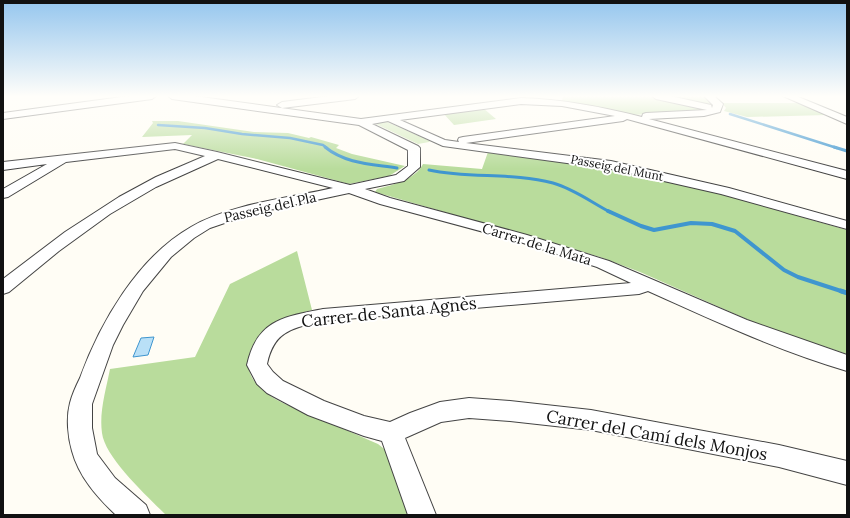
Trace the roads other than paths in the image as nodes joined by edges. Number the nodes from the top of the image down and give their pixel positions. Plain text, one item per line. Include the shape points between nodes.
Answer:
1 (348, 120) edge
2 (373, 120) edge
3 (393, 120) edge
4 (608, 120) edge
5 (643, 120) edge
6 (361, 122) junction
7 (443, 143) junction
8 (414, 148) junction
9 (217, 155) junction
10 (68, 157) junction
11 (3, 166) edge
12 (847, 175) edge
13 (351, 189) junction
14 (3, 194) edge
15 (847, 226) edge
16 (648, 283) junction
17 (3, 288) edge
18 (847, 363) edge
19 (391, 433) junction
20 (847, 473) edge
21 (136, 515) edge
22 (422, 515) edge

1 - 6 street
2 - 6 street
3 - 7 street, Passeig del Munt
4 - 7 street
5 - 12 street
6 - 8 street
7 - 8 street
7 - 15 street, Passeig del Munt via 611,165 724,191
8 - 13 street, Passeig del Pla via 414,167 400,178
9 - 10 street, Carrer de la Mata via 175,146
9 - 13 street, Carrer de la Mata
9 - 17 street via 161,179 126,198 71,235
10 - 11 street, Carrer de la Mata
10 - 14 street
13 - 16 street, Carrer de la Mata via 574,254
13 - 21 street, Passeig del Pla via 228,215 194,231 168,251 154,266 118,317 100,350 90,376 81,404 80,430 84,453 96,475
16 - 18 street, Carrer de la Mata via 740,325
16 - 19 street, Carrer de Santa Agnès via 639,288 323,315 289,323 270,335 261,345 257,365 265,378 275,386 316,408
19 - 20 street, Carrer del Camí dels Monjos via 440,412 469,408 496,410 591,420 779,456
19 - 22 street

